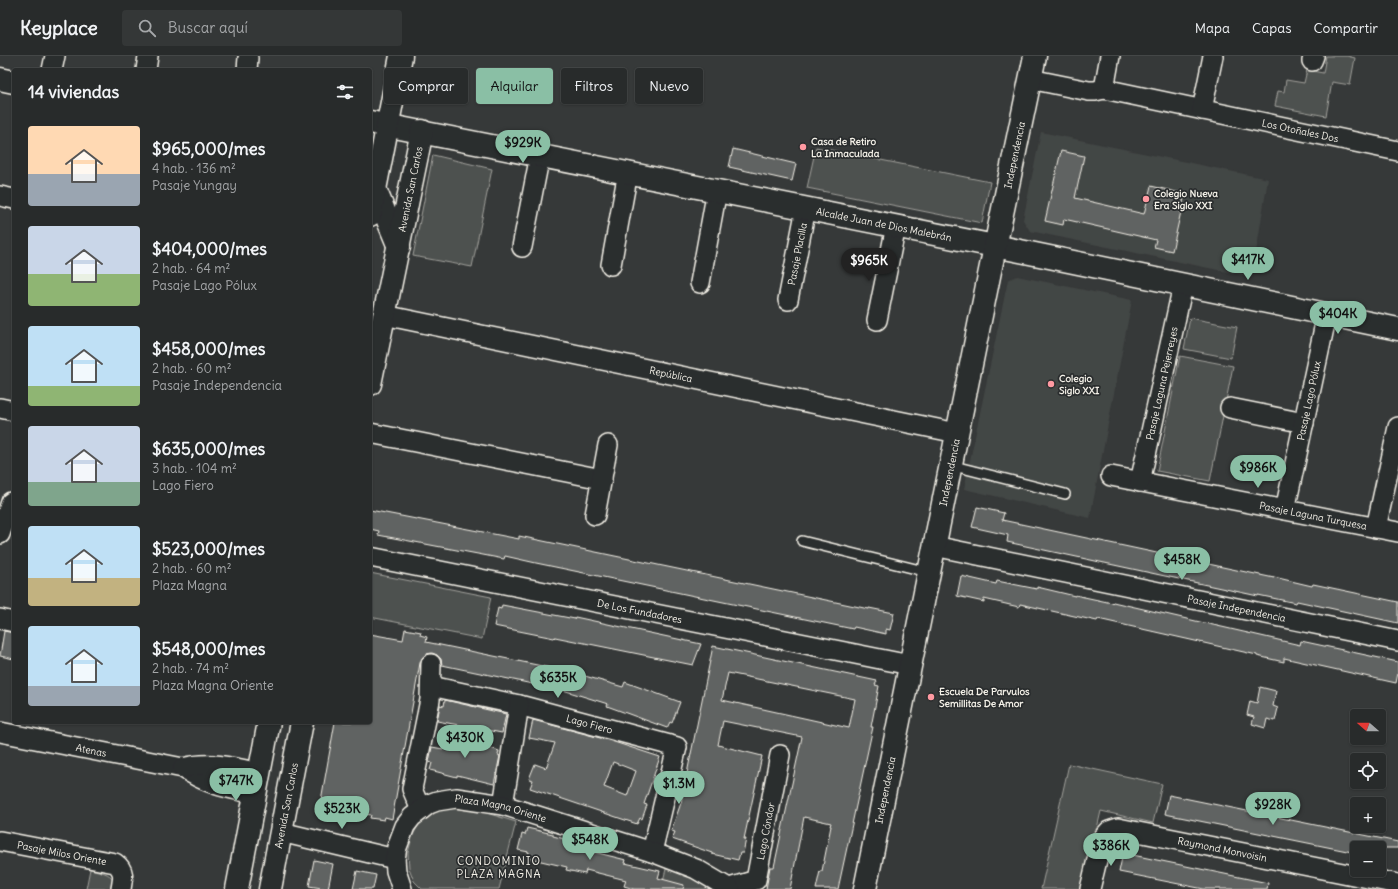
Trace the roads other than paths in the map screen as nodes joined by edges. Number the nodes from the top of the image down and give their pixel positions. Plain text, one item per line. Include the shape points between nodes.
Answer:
1 (55, 56) edge
2 (148, 56) edge
3 (401, 56) edge
4 (1110, 56) edge
5 (1213, 56) edge
6 (52, 68) edge
7 (146, 68) edge
8 (1036, 71) edge
9 (0, 79) edge
10 (12, 82) edge
11 (1104, 89) junction
12 (1202, 110) junction
13 (379, 123) edge
14 (422, 131) junction
15 (1398, 151) edge
16 (540, 155) junction
17 (628, 172) junction
18 (375, 189) junction
19 (717, 190) junction
20 (0, 196) edge
21 (12, 199) edge
22 (372, 205) edge
23 (806, 208) junction
24 (896, 226) junction
25 (391, 227) junction
26 (372, 230) edge
27 (995, 246) junction
28 (399, 248) junction
29 (522, 248) dead end
30 (611, 265) dead end
31 (700, 283) dead end
32 (1183, 285) junction
33 (788, 300) dead end
34 (1327, 314) junction
35 (384, 315) junction
36 (877, 320) dead end
37 (1398, 329) edge
38 (372, 374) edge
39 (0, 408) edge
40 (1230, 408) dead end
41 (12, 411) edge
42 (1304, 423) junction
43 (1398, 427) edge
44 (372, 433) edge
45 (957, 433) junction
46 (608, 445) dead end
47 (950, 465) junction
48 (1111, 476) dead end
49 (602, 479) junction
50 (1140, 482) junction
51 (1065, 494) dead end
52 (1285, 510) junction
53 (595, 515) dead end
54 (1376, 528) junction
55 (1398, 532) edge
56 (802, 541) dead end
57 (934, 546) junction
58 (372, 557) edge
59 (928, 572) junction
60 (0, 619) edge
61 (12, 622) edge
62 (1398, 641) edge
63 (431, 664) dead end
64 (910, 665) junction
65 (431, 686) junction
66 (519, 705) junction
67 (269, 724) edge
68 (302, 724) edge
69 (0, 732) edge
70 (778, 754) dead end
71 (183, 768) junction
72 (259, 773) junction
73 (255, 794) junction
74 (503, 805) junction
75 (421, 810) junction
76 (281, 832) junction
77 (0, 841) edge
78 (652, 852) junction
79 (395, 859) junction
80 (1398, 884) edge
81 (121, 889) edge
82 (237, 889) edge
83 (270, 889) edge
84 (402, 889) edge
85 (730, 889) edge
86 (866, 889) edge
87 (1090, 889) edge

1 - 6 street
2 - 7 street
3 - 13 street
4 - 11 street
5 - 12 street
8 - 11 street, Los Otoñales Dos via 1090,80
8 - 27 street, Independencia
9 - 10 street
11 - 12 street, Los Otoñales Dos
12 - 15 street, Los Otoñales Dos
13 - 14 street, Alcalde Juan de Dios Malebrán
13 - 18 street
14 - 16 street, Alcalde Juan de Dios Malebrán
14 - 28 street, Avenida San Carlos
16 - 17 street, Alcalde Juan de Dios Malebrán
16 - 29 street
17 - 19 street, Alcalde Juan de Dios Malebrán
17 - 30 street
18 - 22 street
18 - 25 street, Avenida San Carlos
19 - 23 street, Alcalde Juan de Dios Malebrán
19 - 31 street
20 - 21 street
23 - 24 street, Alcalde Juan de Dios Malebrán
23 - 33 street, Pasaje Placilla
24 - 27 street, Alcalde Juan de Dios Malebrán
24 - 36 street
25 - 26 street, Avenida San Carlos via 378,226
25 - 28 street, Avenida San Carlos
27 - 32 street, Alcalde Juan de Dios Malebrán
27 - 45 street, Independencia
28 - 35 street, Avenida San Carlos
32 - 34 street, Alcalde Juan de Dios Malebrán
32 - 50 street, Pasaje Laguna Pejerreyes
34 - 37 street, Alcalde Juan de Dios Malebrán
34 - 42 street, Pasaje Lago Pólux
35 - 38 street, Avenida San Carlos
35 - 45 street, República
39 - 41 street
40 - 42 street
42 - 52 street, Pasaje Lago Pólux
43 - 54 street
44 - 49 street
45 - 47 street, Independencia
46 - 49 street
47 - 51 lane
47 - 57 street, Independencia
48 - 50 street, Pasaje Laguna Turquesa
49 - 53 street
50 - 52 street, Pasaje Laguna Turquesa
52 - 54 street, Pasaje Laguna Turquesa
54 - 55 street, Pasaje Laguna Turquesa
56 - 59 lane
57 - 59 street, Independencia
57 - 62 street, Pasaje Independencia
58 - 64 street, De Los Fundadores
59 - 64 street, Independencia
60 - 61 street
63 - 65 street
64 - 86 street, Independencia
65 - 66 street, Lago Fiero
65 - 75 street via 412,789
66 - 74 street
66 - 78 street, Lago Fiero via 677,747
67 - 72 street
68 - 76 street, Avenida San Carlos
69 - 71 street, Atenas
70 - 85 street, Lago Cóndor via 756,880
71 - 72 street, Atenas via 216,764
71 - 73 street, Atenas via 214,785
72 - 73 street
73 - 82 street
74 - 75 street, Plaza Magna Oriente via 456,798 437,801
74 - 78 street, Plaza Magna Oriente
75 - 79 street, Plaza Magna Oriente via 405,826
76 - 79 street
76 - 83 street, Avenida San Carlos
77 - 81 street, Pasaje Milos Oriente via 114,863 121,869
78 - 85 street, Plaza Magna Oriente via 696,869
79 - 84 street, Plaza Magna Oriente
80 - 87 street, Raymond Monvoisin via 1118,828 1109,831 1102,839

